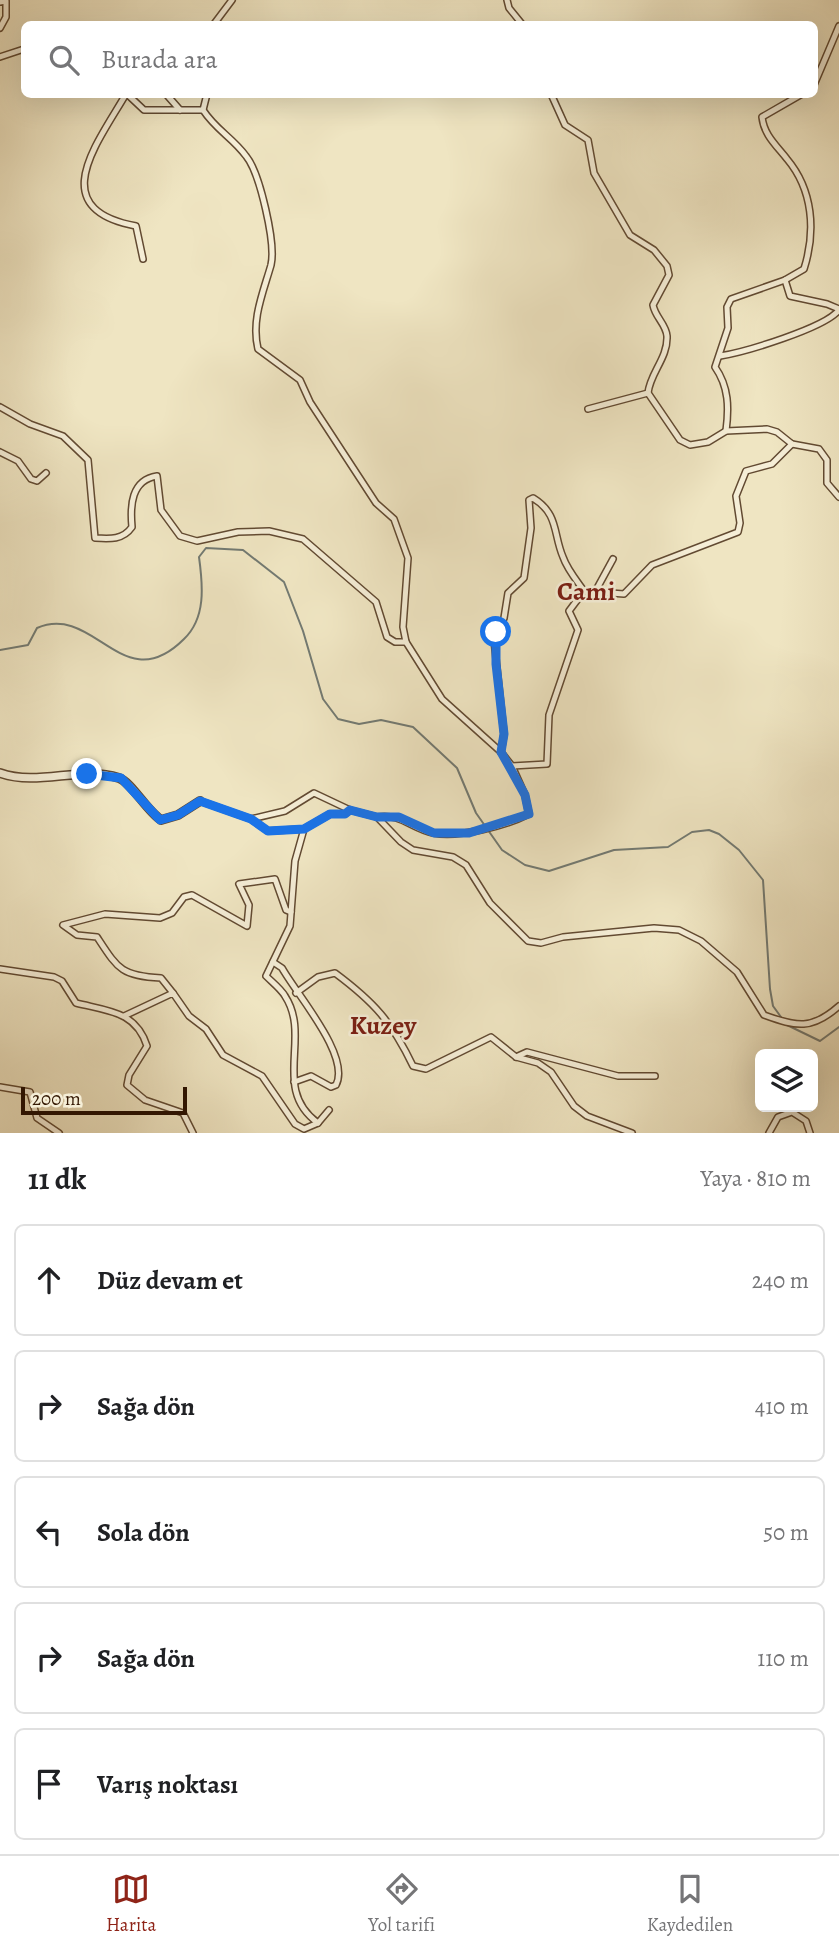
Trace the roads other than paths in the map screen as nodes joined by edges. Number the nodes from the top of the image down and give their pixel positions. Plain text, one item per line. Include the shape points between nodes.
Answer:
1 (232, 0) edge
2 (507, 0) edge
3 (0, 2) edge
4 (216, 21) edge
5 (520, 21) edge
6 (839, 26) edge
7 (0, 28) edge
8 (21, 50) edge
9 (0, 57) edge
10 (818, 76) edge
11 (125, 98) edge
12 (131, 98) edge
13 (170, 98) edge
14 (206, 98) edge
15 (553, 98) edge
16 (795, 98) edge
17 (181, 110) junction
18 (203, 110) junction
19 (143, 259) dead end
20 (785, 280) junction
21 (839, 310) edge
22 (720, 356) junction
23 (648, 393) junction
24 (0, 407) edge
25 (588, 409) dead end
26 (726, 432) junction
27 (792, 444) junction
28 (0, 452) edge
29 (46, 473) dead end
30 (839, 497) edge
31 (613, 559) dead end
32 (584, 591) junction
33 (595, 592) junction
34 (406, 642) junction
35 (501, 752) junction
36 (512, 766) junction
37 (0, 773) edge
38 (200, 801) joint
39 (350, 810) junction
40 (377, 817) junction
41 (251, 819) junction
42 (304, 829) junction
43 (291, 912) junction
44 (272, 962) junction
45 (0, 969) edge
46 (173, 993) junction
47 (296, 993) junction
48 (839, 1006) edge
49 (124, 1016) junction
50 (516, 1057) junction
51 (655, 1076) dead end
52 (294, 1082) junction
53 (0, 1087) edge
54 (329, 1110) dead end
55 (318, 1123) junction
56 (59, 1133) edge
57 (193, 1133) edge
58 (632, 1133) edge
59 (769, 1133) edge
60 (810, 1133) edge

1 - 4 street
2 - 5 street
3 - 7 street via 6,1
6 - 10 street
8 - 9 street
11 - 19 street via 88,159 84,189 91,206 120,223 136,226
12 - 17 street via 144,110
13 - 17 street
14 - 18 street
15 - 23 street via 565,125 589,141 594,173 630,235 654,250 667,266 669,275 653,305 666,330 666,345 649,380
16 - 20 street via 762,117 766,132 806,189 812,243 804,269
17 - 18 street
18 - 34 street via 217,131 230,137 249,159 271,226 273,251 254,331 258,349 300,380 376,503 394,519 408,558
20 - 21 street via 790,296
20 - 22 street via 731,299 729,328
21 - 22 street via 803,329
22 - 26 street via 715,367 726,389
23 - 25 street
23 - 26 street via 680,440 708,442
24 - 34 street via 63,436 88,460 95,538 119,538 128,533 134,493 157,477 161,510 180,536 197,541 270,531 303,540 376,603 387,637
26 - 27 street via 767,429
27 - 30 street via 819,449 827,460 827,483
27 - 33 street via 772,464 746,471 736,496 738,532 652,565 624,594
28 - 29 street via 18,461 31,479 37,481
31 - 33 street
32 - 33 street
32 - 35 street via 562,557 555,523 539,501 529,500 531,528 524,578 508,593 495,640 504,734
32 - 36 street via 569,611 578,630 549,715 547,764
34 - 35 street via 442,699
35 - 36 street
36 - 40 street via 529,814 469,833 434,833 399,817
37 - 38 street via 53,779 87,774 121,778 160,820
38 - 41 street
39 - 40 street
39 - 41 street via 314,793 285,811
39 - 42 street via 330,814
40 - 48 street via 413,850 453,857 466,865 490,903 528,941 654,928 680,930 737,972 764,1014 806,1025 818,1023
41 - 42 street via 268,831
42 - 43 street via 295,861
43 - 44 street via 290,926
43 - 46 street via 286,910 275,878 266,877 239,884 249,905 247,926 192,895 160,918 105,914 63,925 77,935 97,937 121,971 166,981
44 - 47 street via 282,968
44 - 52 street via 266,976 285,996 295,1025
45 - 49 street via 54,977 62,981 76,1003
46 - 49 street
46 - 55 street via 223,1055 262,1076 295,1124 304,1129
47 - 50 street via 318,978 335,974 382,1013 396,1030 413,1066 426,1069 492,1037
47 - 52 street via 333,1047 340,1077 331,1087 311,1076
49 - 57 street via 141,1027 147,1046 127,1085 145,1100 183,1113
50 - 51 street via 527,1052 618,1076
50 - 58 street via 551,1072 587,1116
52 - 55 street via 305,1113
53 - 56 street via 30,1092 37,1118
54 - 55 street
59 - 60 street via 778,1117 792,1112 806,1121

